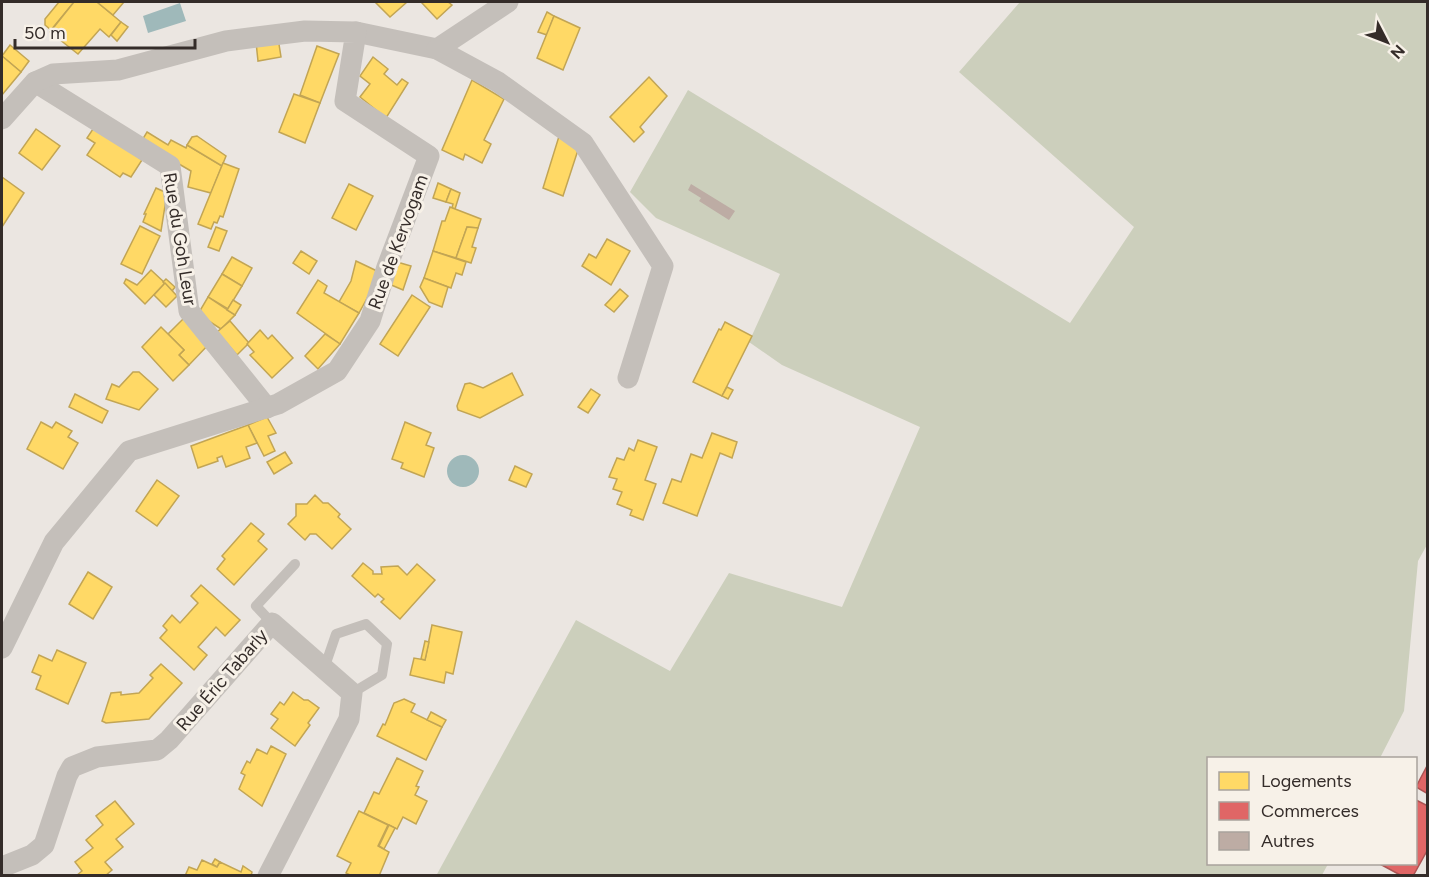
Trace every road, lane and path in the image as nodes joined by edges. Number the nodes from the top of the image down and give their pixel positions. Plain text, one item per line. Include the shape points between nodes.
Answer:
1 (508, 2) edge
2 (356, 32) junction
3 (436, 49) junction
4 (35, 82) junction
5 (2, 118) edge
6 (628, 378) dead end
7 (267, 408) junction
8 (295, 564) dead end
9 (272, 623) junction
10 (2, 648) edge
11 (324, 669) junction
12 (352, 693) junction
13 (2, 867) edge
14 (268, 876) edge

1 - 3 street
2 - 3 street
2 - 4 street via 304,31 226,41 118,70 53,74
2 - 7 street, Rue de Kervogam via 345,101 429,156 370,321 336,371
3 - 6 street via 498,82 583,143 663,266
4 - 5 street
4 - 7 street, Rue du Goh Leur via 170,166 189,311
7 - 10 street, Rue de Kervogam via 129,451 54,542
8 - 9 lane via 256,606
9 - 11 street, Rue Éric Tabarly
9 - 13 street, Rue Éric Tabarly via 157,750 97,757 72,767 44,844 32,855
11 - 12 street, Rue Éric Tabarly
11 - 12 lane via 336,634 366,624 387,644 382,675
12 - 14 street via 349,719

